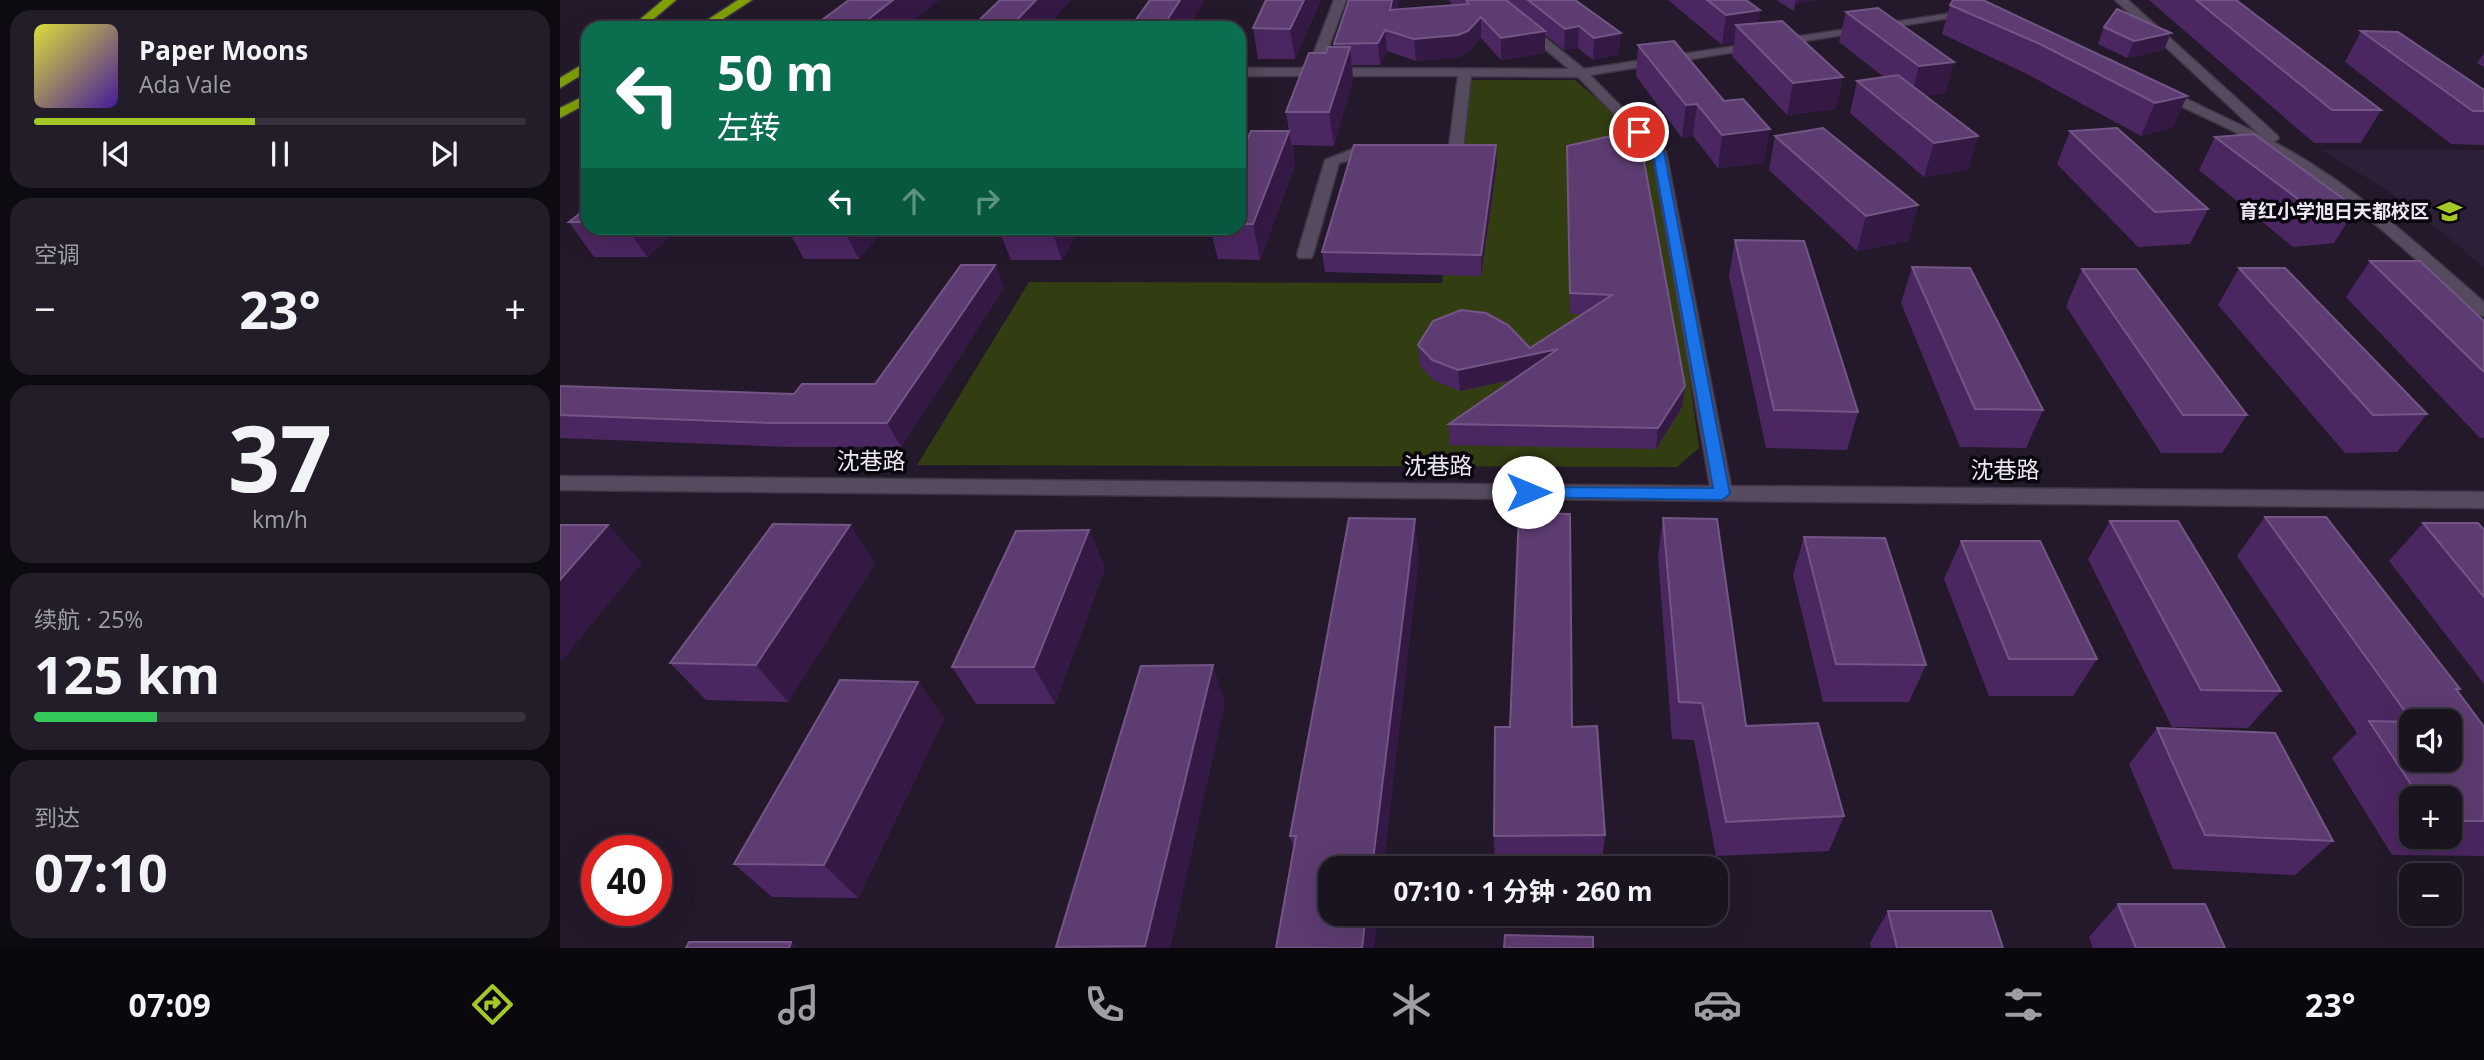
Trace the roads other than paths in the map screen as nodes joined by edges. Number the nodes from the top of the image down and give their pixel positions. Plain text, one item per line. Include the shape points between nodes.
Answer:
1 (670, 0) edge
2 (746, 0) edge
3 (1340, 0) edge
4 (1491, 0) edge
5 (1952, 0) edge
6 (2121, 0) edge
7 (644, 21) edge
8 (712, 21) edge
9 (581, 70) edge
10 (1246, 72) edge
11 (1313, 72) junction
12 (1465, 72) junction
13 (1581, 73) junction
14 (560, 84) edge
15 (2149, 87) edge
16 (581, 102) edge
17 (560, 114) edge
18 (1392, 153) edge
19 (1417, 153) edge
20 (2294, 158) junction
21 (1305, 255) dead end
22 (2484, 312) edge
23 (560, 483) edge
24 (1722, 494) junction
25 (2484, 500) edge

1 - 7 highway
2 - 8 highway
3 - 11 street
4 - 13 street
5 - 13 street via 1983,14
6 - 20 street
9 - 14 highway
10 - 11 street
11 - 12 street
12 - 13 street
12 - 19 street via 1456,149
13 - 24 street via 1659,152
15 - 20 street
16 - 17 highway
18 - 21 street via 1353,153 1332,160
20 - 22 street via 2398,235
23 - 24 street, 沈巷路
24 - 25 street, 沈巷路

